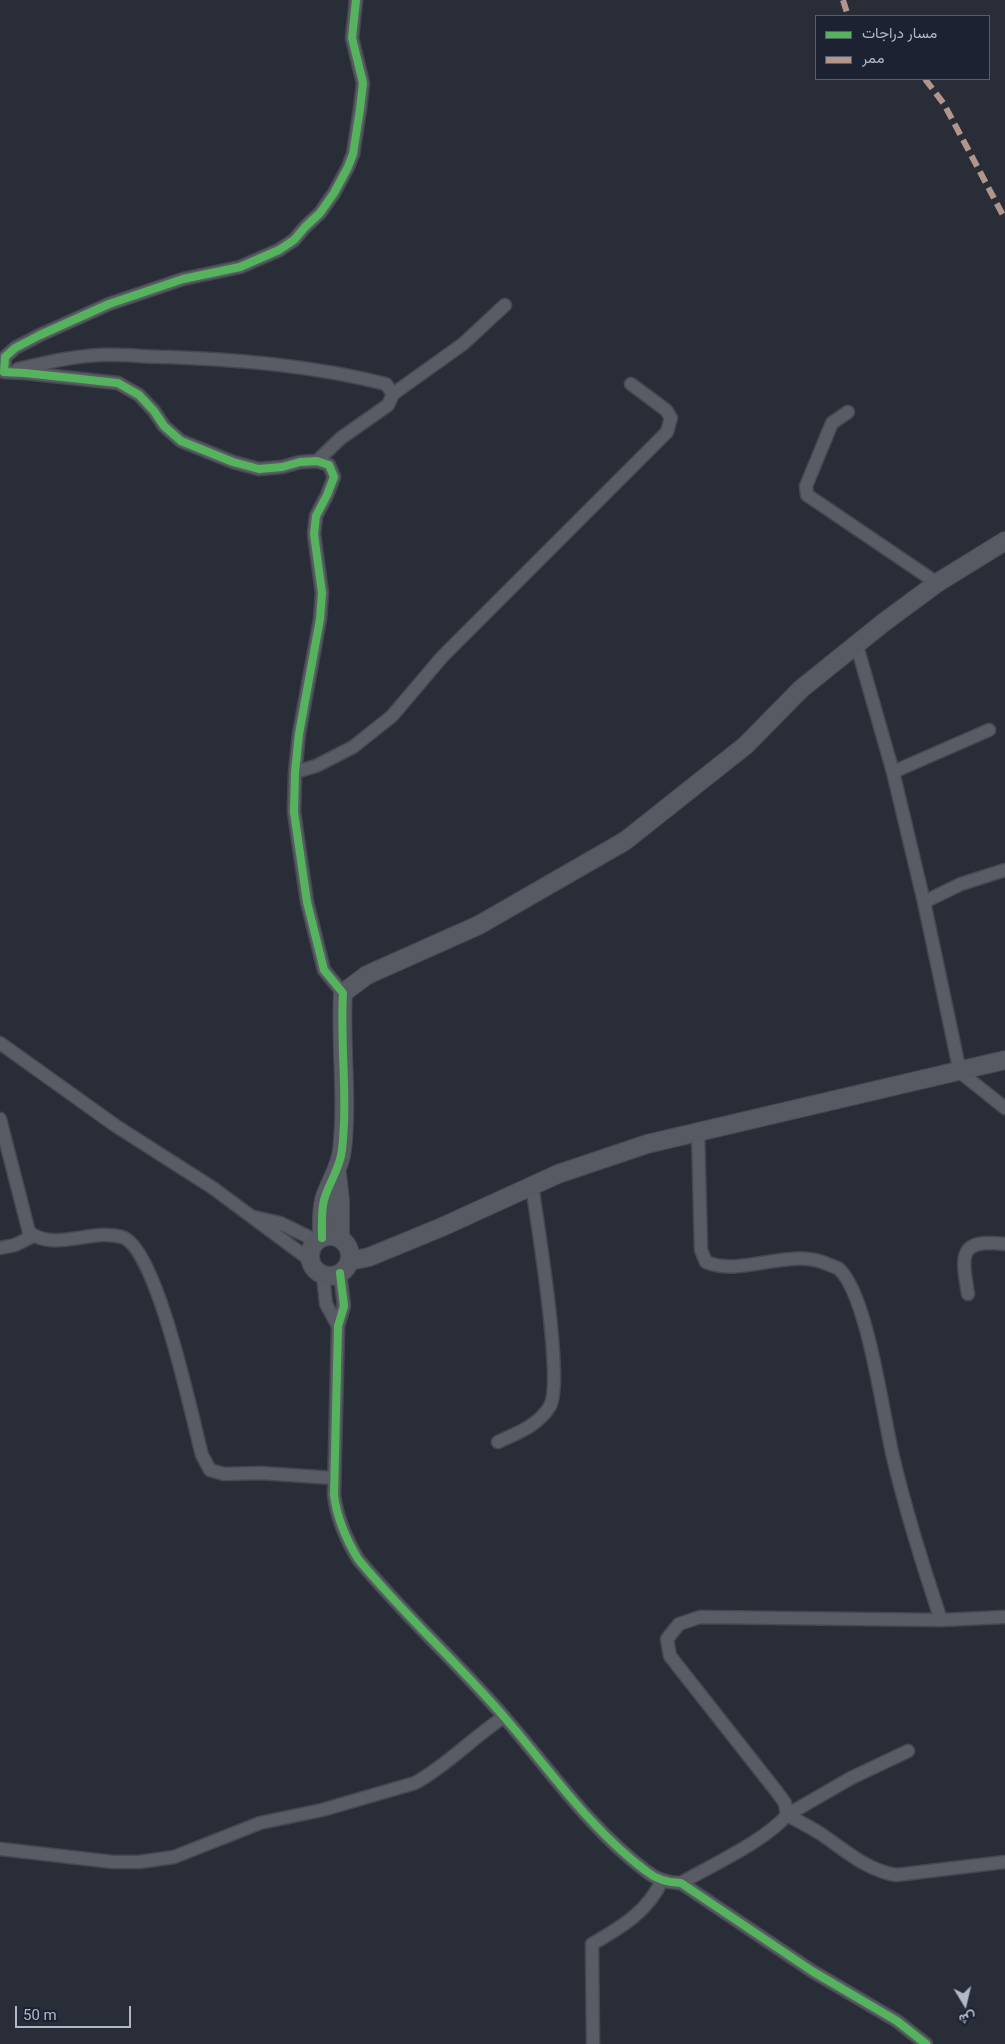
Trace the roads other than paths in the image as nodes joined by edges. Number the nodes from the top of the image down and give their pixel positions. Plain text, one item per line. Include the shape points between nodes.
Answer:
1 (356, 0) edge
2 (505, 305) dead end
3 (4, 372) junction
4 (631, 384) dead end
5 (393, 394) junction
6 (848, 412) dead end
7 (318, 461) junction
8 (1005, 541) edge
9 (937, 583) junction
10 (857, 646) junction
11 (989, 730) dead end
12 (295, 772) junction
13 (893, 772) junction
14 (1005, 870) edge
15 (924, 902) junction
16 (343, 993) junction
17 (0, 1042) edge
18 (1005, 1060) edge
19 (960, 1072) junction
20 (1005, 1108) edge
21 (0, 1119) edge
22 (698, 1131) junction
23 (337, 1174) junction
24 (532, 1186) junction
25 (253, 1216) junction
26 (33, 1236) junction
27 (340, 1239) junction
28 (319, 1240) junction
29 (1005, 1244) edge
30 (0, 1248) edge
31 (310, 1260) junction
32 (338, 1270) junction
33 (968, 1294) dead end
34 (338, 1326) junction
35 (498, 1442) dead end
36 (334, 1478) junction
37 (1005, 1617) edge
38 (941, 1620) junction
39 (504, 1717) junction
40 (908, 1751) dead end
41 (787, 1815) junction
42 (0, 1849) edge
43 (1005, 1862) edge
44 (662, 1880) junction
45 (682, 1883) junction
46 (593, 2044) edge
47 (926, 2044) edge

1 - 3 street via 352,38 363,82 353,154 320,213 294,240 240,268 183,279 109,304 40,334 5,357
2 - 5 street via 463,344
3 - 5 street via 62,359 101,355 229,360 359,377 386,384
3 - 7 street via 118,384 139,394 164,426 181,441 233,462 259,469
4 - 12 street via 666,410 671,418 667,432 442,657 392,716 354,747 316,766
5 - 7 street via 388,405 341,438
6 - 9 street via 832,423 806,486 807,495
7 - 12 street via 329,465 334,477 316,516 314,534 322,593 321,610
8 - 9 street
9 - 10 street
10 - 13 street
10 - 16 street via 801,689 746,744 625,841 478,925 367,975
11 - 13 street
12 - 16 street via 294,812 306,902 324,970
13 - 15 street
14 - 15 street via 961,884
15 - 19 street
16 - 23 street via 344,1127
17 - 25 street via 116,1126
18 - 19 street
19 - 20 street
19 - 22 street
21 - 26 street via 26,1226
22 - 24 street via 606,1157
22 - 38 street via 701,1250 706,1262 717,1266 780,1258 821,1262 839,1269 854,1294 866,1327 893,1457 915,1542
23 - 27 street
23 - 28 street via 325,1199
24 - 32 street
24 - 35 street via 549,1306 554,1388 551,1404 540,1420
25 - 28 street via 280,1223
25 - 31 street
26 - 30 street
26 - 36 street via 40,1240 109,1234 124,1237 140,1251 157,1293 202,1455 210,1470 224,1474
27 - 28 street via 328,1236
27 - 32 street via 349,1248
28 - 31 street via 311,1250
29 - 33 street via 984,1243 970,1247 964,1254
31 - 32 street via 317,1271
32 - 34 street via 344,1306
32 - 34 street via 326,1304
34 - 36 street
36 - 39 street via 336,1510 347,1541 358,1559
37 - 38 street
38 - 41 street via 700,1617 679,1624 667,1638 670,1656 777,1792 785,1803
39 - 42 street via 415,1783 322,1810 260,1823 174,1857 113,1862
39 - 44 street via 602,1832
40 - 41 street via 851,1778
41 - 43 street via 882,1872 896,1874
41 - 45 street via 762,1836
44 - 45 street
44 - 46 street via 648,1904 592,1944
45 - 47 street via 804,1966 897,2021

